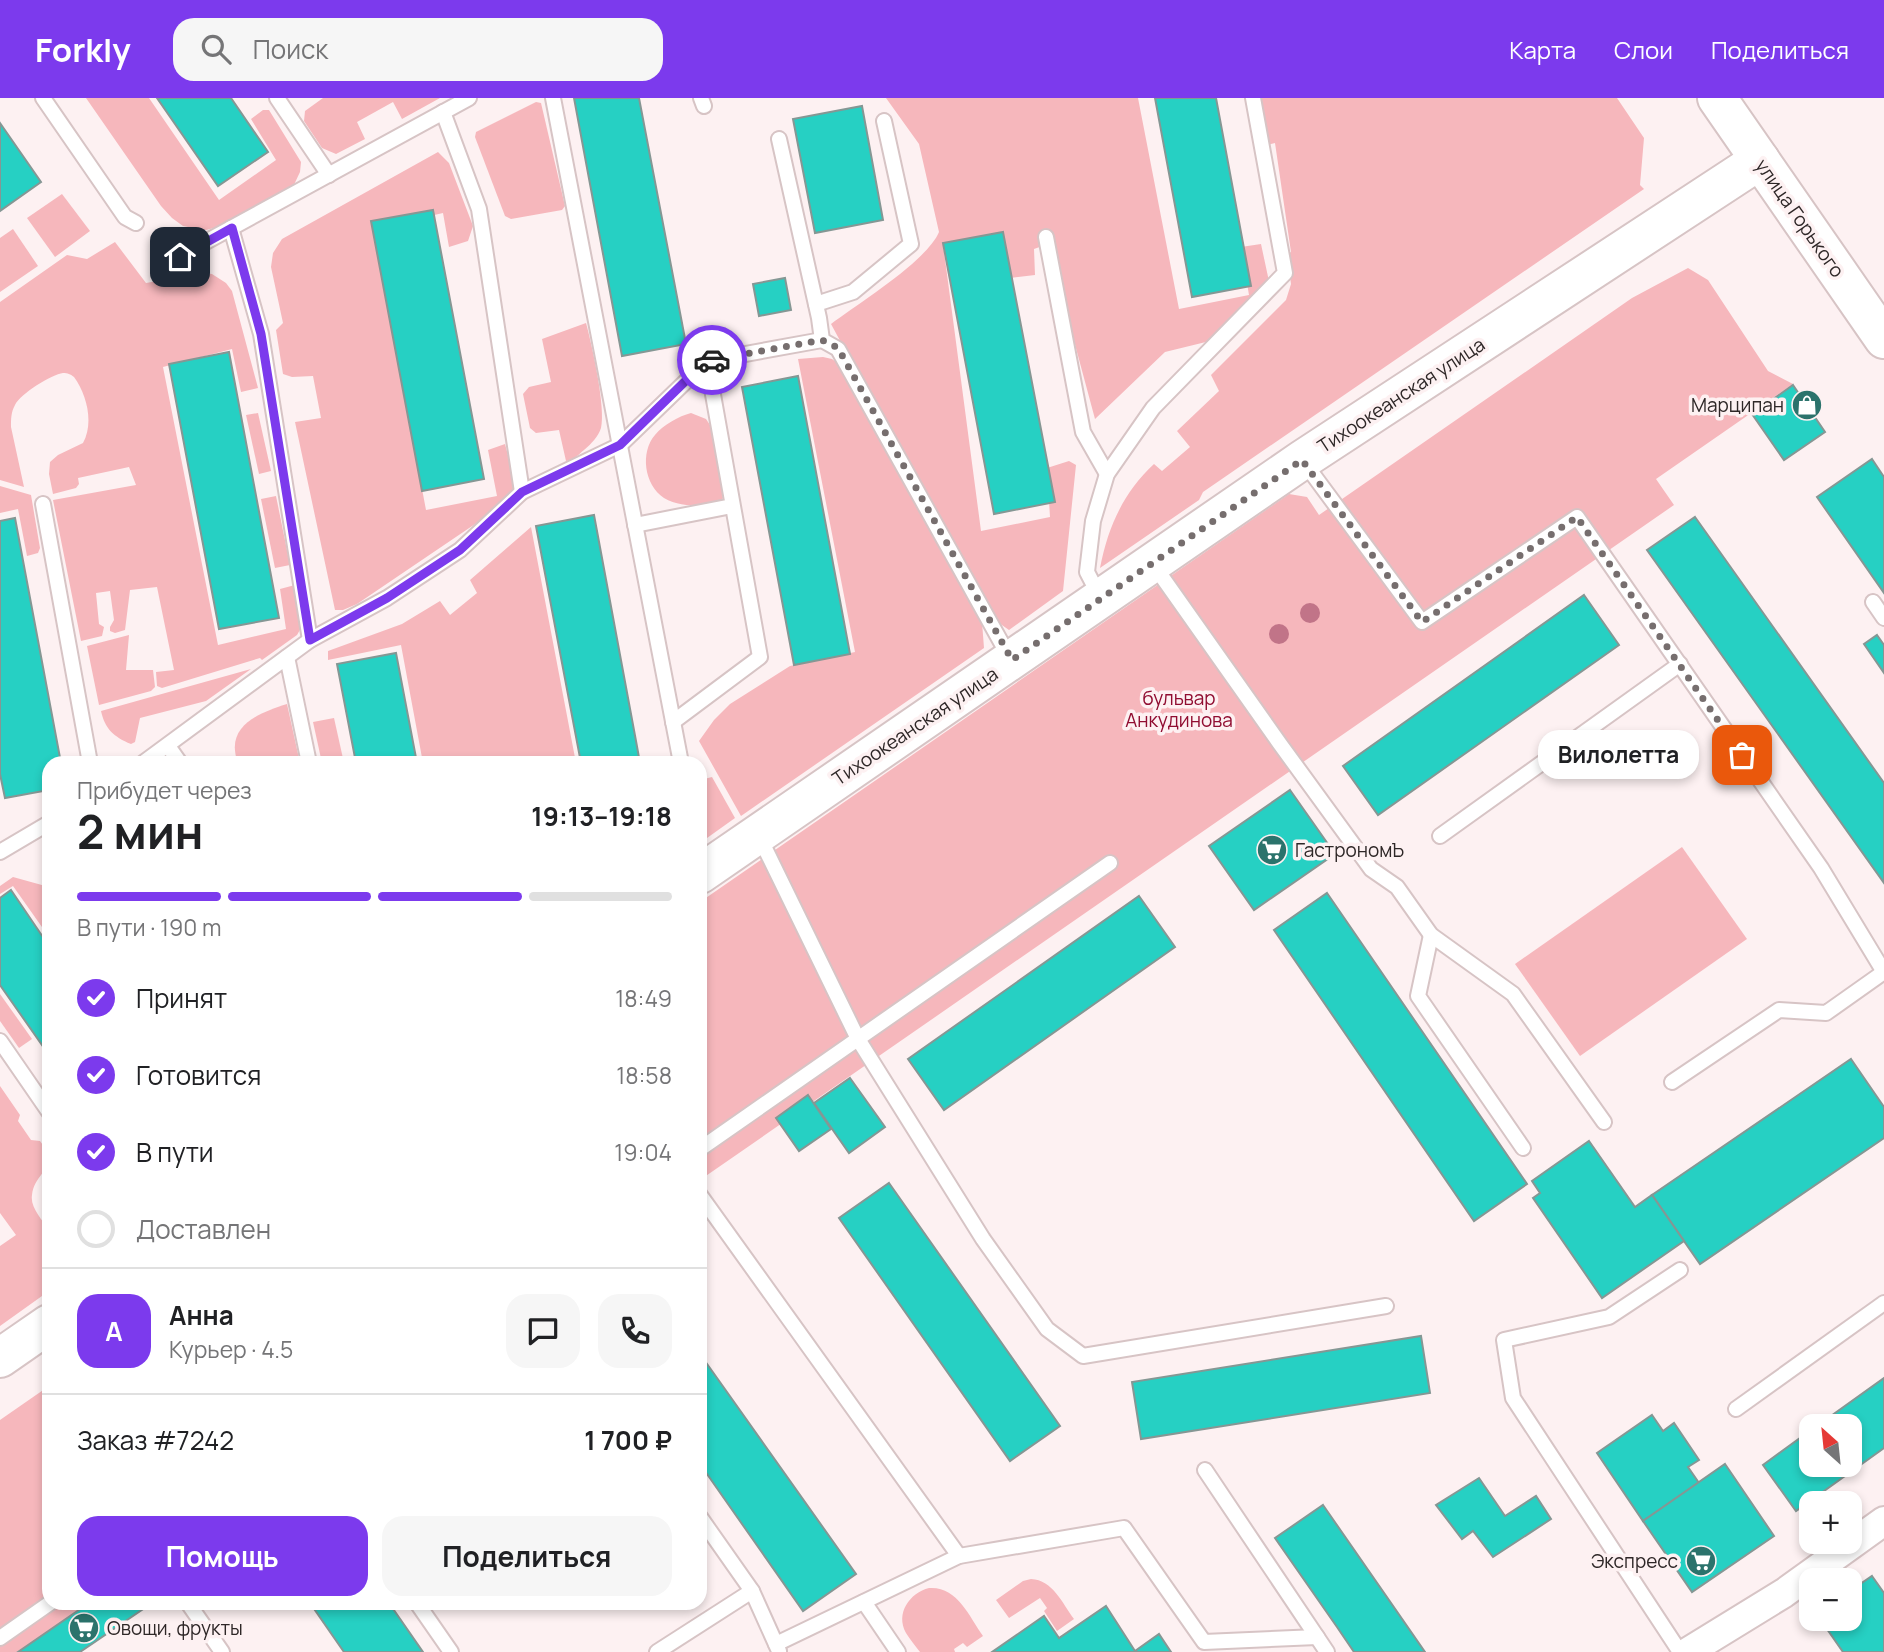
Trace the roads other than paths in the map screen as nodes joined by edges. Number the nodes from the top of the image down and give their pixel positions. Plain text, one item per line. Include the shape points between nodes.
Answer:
1 (43, 98) edge
2 (276, 98) edge
3 (469, 98) edge
4 (553, 98) edge
5 (1253, 98) edge
6 (1717, 98) edge
7 (443, 112) junction
8 (884, 121) dead end
9 (779, 139) dead end
10 (1760, 160) junction
11 (329, 175) junction
12 (136, 223) dead end
13 (232, 228) junction
14 (1046, 237) dead end
15 (180, 257) dead end
16 (816, 304) junction
17 (1884, 339) edge
18 (822, 340) junction
19 (706, 361) junction
20 (620, 445) junction
21 (1302, 460) junction
22 (1107, 474) junction
23 (522, 492) junction
24 (43, 504) dead end
25 (732, 506) junction
26 (635, 525) junction
27 (1152, 563) junction
28 (1101, 598) junction
29 (1873, 602) dead end
30 (1884, 618) edge
31 (310, 640) junction
32 (287, 657) junction
33 (1012, 660) junction
34 (1680, 664) junction
35 (673, 722) junction
36 (168, 746) junction
37 (89, 756) edge
38 (153, 756) edge
39 (175, 756) edge
40 (308, 756) edge
41 (680, 756) edge
42 (42, 827) edge
43 (758, 834) junction
44 (1440, 836) dead end
45 (0, 852) edge
46 (1110, 863) dead end
47 (707, 869) edge
48 (1431, 935) junction
49 (1884, 972) edge
50 (858, 1039) junction
51 (0, 1041) edge
52 (1672, 1082) dead end
53 (42, 1102) edge
54 (1604, 1122) dead end
55 (707, 1144) edge
56 (1523, 1148) dead end
57 (707, 1205) edge
58 (1680, 1270) dead end
59 (1884, 1303) edge
60 (1386, 1306) dead end
61 (42, 1329) edge
62 (0, 1359) edge
63 (1736, 1409) dead end
64 (1205, 1470) dead end
65 (1882, 1526) edge
66 (707, 1527) edge
67 (959, 1556) junction
68 (752, 1591) junction
69 (864, 1602) junction
70 (42, 1609) edge
71 (193, 1610) edge
72 (421, 1610) edge
73 (1317, 1637) junction
74 (0, 1638) edge
75 (1726, 1643) edge
76 (778, 1648) edge
77 (222, 1652) edge
78 (451, 1652) edge
79 (657, 1652) edge
80 (898, 1652) edge
81 (1327, 1652) edge
82 (1680, 1652) edge
83 (1688, 1652) edge

1 - 12 lane via 125,217
2 - 11 lane
3 - 7 lane
4 - 20 lane
5 - 22 lane via 1285,273 1153,408
6 - 10 street, улица Горького
7 - 11 lane
7 - 23 lane via 479,209
8 - 16 lane via 911,244 853,292
9 - 16 lane
10 - 17 street, улица Горького
10 - 21 street, Тихоокеанская улица
11 - 13 lane
13 - 15 lane
13 - 31 lane via 261,334
14 - 22 lane via 1083,432
16 - 18 lane
18 - 19 lane
18 - 33 lane via 838,348
19 - 20 lane
19 - 25 lane
20 - 23 lane
20 - 26 lane
21 - 27 street, Тихоокеанская улица
21 - 34 lane via 1422,622 1577,517
22 - 28 lane via 1093,521 1087,572
23 - 31 lane via 460,550 387,598
24 - 37 lane
25 - 26 lane
25 - 35 lane via 761,657
26 - 35 lane
27 - 28 street, Тихоокеанская улица
27 - 48 lane via 1371,869 1397,887
28 - 33 street, Тихоокеанская улица
29 - 30 lane
31 - 32 lane
32 - 36 lane
32 - 40 lane
33 - 43 street, Тихоокеанская улица
34 - 44 lane
34 - 49 lane via 1821,868
35 - 41 lane
36 - 38 lane
36 - 39 lane
42 - 45 lane
43 - 47 street, Тихоокеанская улица
43 - 50 lane
46 - 50 lane
48 - 54 lane via 1513,994
48 - 56 lane via 1418,996
49 - 52 lane via 1826,1013 1779,1010
50 - 55 lane
50 - 60 lane via 999,1261 1048,1329 1083,1356
51 - 53 lane
57 - 67 lane
58 - 82 lane via 1609,1317 1504,1340 1513,1398
59 - 63 lane
61 - 62 street
64 - 73 lane
65 - 75 street via 1754,1611
66 - 68 lane
67 - 69 lane
67 - 73 lane via 1124,1528 1204,1642
68 - 76 lane
68 - 79 lane
69 - 76 lane
69 - 80 lane
70 - 74 lane
71 - 77 lane
72 - 78 lane
73 - 81 lane
75 - 83 street

